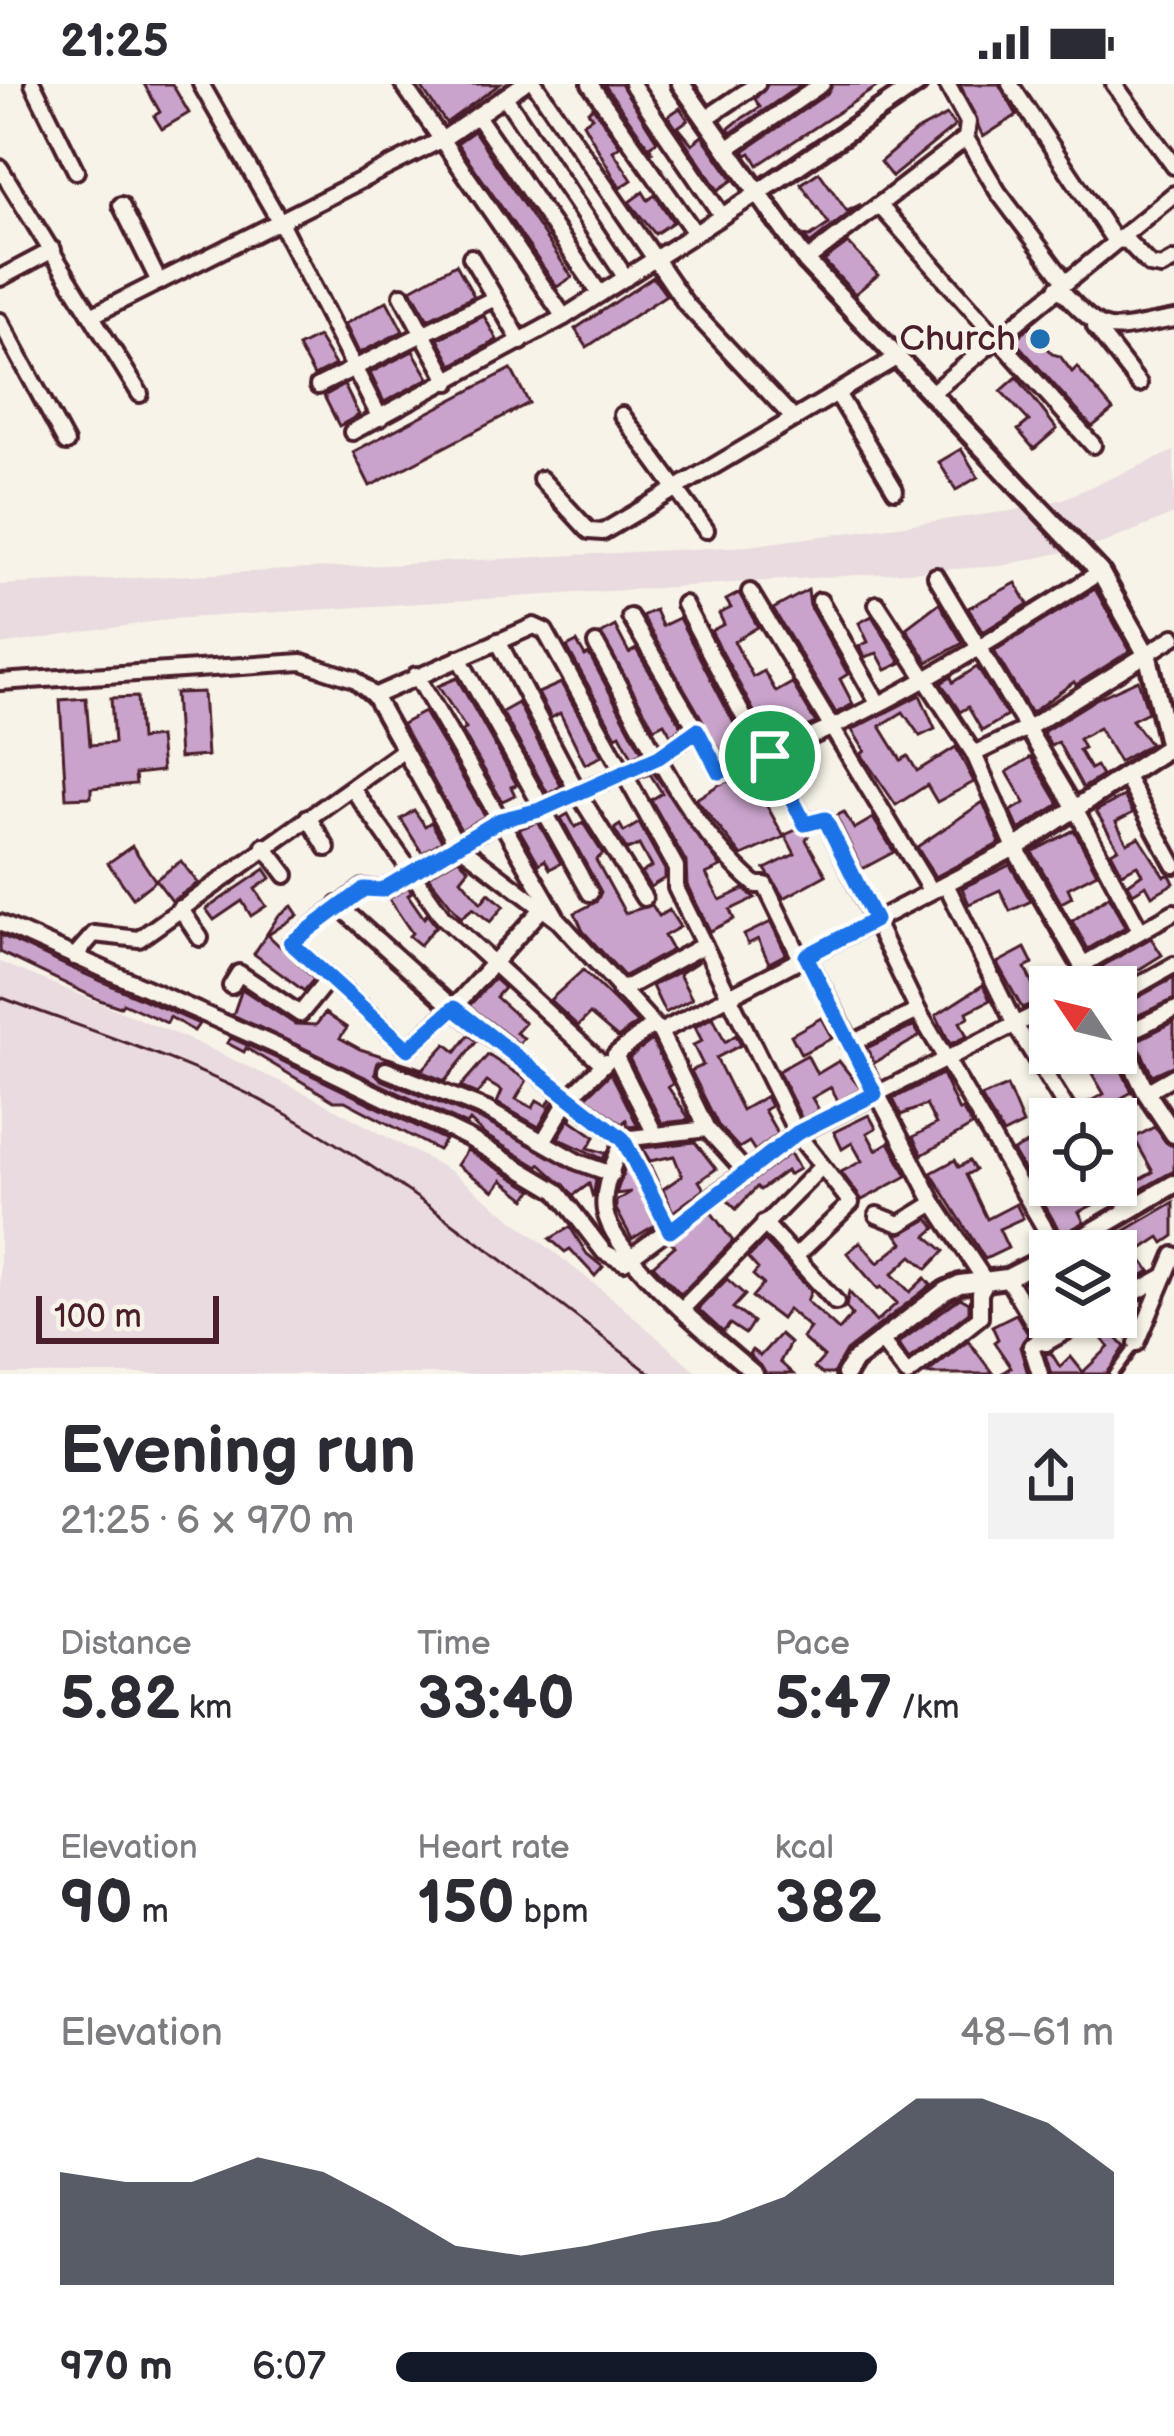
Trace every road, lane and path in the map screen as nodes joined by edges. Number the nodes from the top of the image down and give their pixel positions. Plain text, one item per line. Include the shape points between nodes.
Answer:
1 (33, 84) edge
2 (403, 84) edge
3 (523, 84) edge
4 (535, 84) edge
5 (590, 84) edge
6 (632, 84) edge
7 (681, 84) edge
8 (757, 84) edge
9 (822, 84) edge
10 (917, 84) edge
11 (947, 84) edge
12 (1010, 84) edge
13 (1114, 84) edge
14 (208, 86) edge
15 (736, 90) edge
16 (505, 97) junction
17 (477, 116) junction
18 (705, 118) junction
19 (966, 138) junction
20 (443, 139) junction
21 (727, 149) junction
22 (1174, 166) edge
23 (0, 168) edge
24 (76, 170) dead end
25 (758, 193) junction
26 (1174, 194) edge
27 (121, 205) dead end
28 (880, 206) junction
29 (722, 215) junction
30 (280, 222) junction
31 (695, 233) junction
32 (1114, 240) junction
33 (53, 250) junction
34 (471, 257) dead end
35 (656, 258) junction
36 (1174, 260) edge
37 (806, 261) junction
38 (0, 278) edge
39 (626, 278) junction
40 (159, 282) junction
41 (1061, 284) junction
42 (601, 294) junction
43 (403, 295) dead end
44 (495, 298) junction
45 (95, 314) junction
46 (564, 317) junction
47 (1174, 319) edge
48 (0, 320) edge
49 (1095, 326) junction
50 (423, 333) junction
51 (995, 340) junction
52 (521, 342) junction
53 (896, 358) junction
54 (354, 368) junction
55 (448, 382) junction
56 (1139, 384) dead end
57 (318, 386) dead end
58 (140, 394) dead end
59 (930, 394) junction
60 (838, 395) junction
61 (622, 416) dead end
62 (380, 418) junction
63 (794, 419) junction
64 (352, 432) dead end
65 (66, 443) dead end
66 (1093, 446) dead end
67 (541, 478) dead end
68 (676, 487) junction
69 (895, 490) dead end
70 (706, 530) dead end
71 (1100, 572) junction
72 (936, 576) dead end
73 (750, 592) dead end
74 (820, 601) dead end
75 (684, 604) dead end
76 (877, 604) dead end
77 (630, 616) dead end
78 (1174, 637) edge
79 (498, 641) junction
80 (596, 644) dead end
81 (982, 646) junction
82 (1148, 657) junction
83 (459, 658) junction
84 (416, 675) junction
85 (922, 680) junction
86 (0, 682) edge
87 (374, 697) junction
88 (878, 703) junction
89 (834, 725) junction
90 (1028, 728) junction
91 (697, 730) junction
92 (1172, 746) edge
93 (404, 750) junction
94 (974, 754) junction
95 (659, 757) junction
96 (768, 757) junction
97 (620, 772) junction
98 (1126, 777) junction
99 (352, 788) junction
100 (578, 793) junction
101 (540, 810) junction
102 (1076, 810) junction
103 (308, 817) junction
104 (500, 820) junction
105 (456, 843) junction
106 (264, 846) junction
107 (327, 848) dead end
108 (1015, 848) junction
109 (1174, 865) edge
110 (411, 872) junction
111 (286, 875) dead end
112 (946, 884) junction
113 (930, 890) junction
114 (590, 893) dead end
115 (644, 898) dead end
116 (338, 905) junction
117 (180, 908) junction
118 (541, 910) junction
119 (1174, 912) edge
120 (875, 920) junction
121 (559, 921) junction
122 (0, 922) edge
123 (1140, 930) junction
124 (200, 938) dead end
125 (704, 945) junction
126 (74, 957) junction
127 (804, 957) junction
128 (493, 963) junction
129 (1084, 964) joint
130 (1174, 965) edge
131 (328, 978) junction
132 (231, 986) dead end
133 (1137, 986) edge
134 (620, 992) junction
135 (728, 997) junction
136 (454, 1008) junction
137 (1174, 1010) edge
138 (918, 1011) junction
139 (1029, 1018) edge
140 (1015, 1025) junction
141 (1137, 1025) edge
142 (657, 1029) junction
143 (850, 1044) junction
144 (609, 1059) junction
145 (949, 1059) junction
146 (386, 1070) dead end
147 (1137, 1073) edge
148 (1174, 1076) edge
149 (1146, 1092) junction
150 (875, 1094) junction
151 (569, 1098) junction
152 (1060, 1098) edge
153 (1171, 1123) edge
154 (706, 1129) junction
155 (654, 1132) junction
156 (797, 1133) junction
157 (623, 1139) junction
158 (544, 1140) junction
159 (821, 1167) junction
160 (745, 1171) junction
161 (612, 1174) junction
162 (1174, 1184) edge
163 (934, 1203) junction
164 (1127, 1206) edge
165 (1129, 1209) junction
166 (877, 1215) dead end
167 (764, 1223) junction
168 (1047, 1230) edge
169 (1094, 1230) edge
170 (670, 1231) junction
171 (1174, 1255) edge
172 (796, 1256) junction
173 (632, 1260) junction
174 (1029, 1267) edge
175 (1165, 1276) junction
176 (1007, 1278) junction
177 (986, 1282) junction
178 (1137, 1292) edge
179 (836, 1302) dead end
180 (682, 1309) junction
181 (1053, 1338) edge
182 (881, 1340) junction
183 (1137, 1342) joint
184 (1046, 1343) junction
185 (755, 1374) edge
186 (846, 1374) edge
187 (908, 1374) edge
188 (1040, 1374) edge
189 (1114, 1374) edge

1 - 24 street
2 - 20 street
3 - 16 street
4 - 35 street
5 - 31 street
6 - 29 street
7 - 18 street
8 - 15 street
9 - 21 street
10 - 25 street
11 - 19 street via 968,122
12 - 32 street
13 - 22 street
14 - 30 street
15 - 18 street
16 - 17 street
16 - 39 street
17 - 20 street
17 - 42 street
18 - 21 street
19 - 28 street
19 - 41 street
20 - 30 street
20 - 46 street
21 - 25 street
23 - 33 street
25 - 29 street
25 - 37 street
26 - 32 street
27 - 40 street
28 - 37 street
28 - 51 street
29 - 31 street
30 - 40 street
30 - 54 street
31 - 35 street
32 - 36 street via 1127,241 1150,265
32 - 41 street
33 - 38 street
33 - 45 street
34 - 44 street
35 - 39 street
35 - 63 street via 686,304
37 - 53 street
39 - 42 street
40 - 45 street
41 - 49 street
41 - 51 street
42 - 46 street
43 - 50 street
44 - 50 street
44 - 52 street
45 - 58 street
46 - 52 street
47 - 49 street
48 - 65 street
49 - 56 street
50 - 54 street
50 - 55 street
51 - 59 street
51 - 66 street
52 - 55 street
53 - 59 street
53 - 60 street
54 - 57 street
54 - 62 street
55 - 62 street
59 - 71 street
60 - 63 street
60 - 69 street
61 - 68 street
62 - 64 street
63 - 68 street
67 - 68 street via 596,533
68 - 70 street
71 - 81 street
71 - 82 street
72 - 81 street
73 - 89 street
74 - 88 street
75 - 96 street
76 - 85 street
77 - 91 street
78 - 82 street
79 - 83 street
79 - 97 street via 533,626 545,631
79 - 100 street
80 - 95 street
81 - 85 street
81 - 90 street
82 - 90 street
82 - 92 street
83 - 84 street
83 - 101 street
84 - 87 street
84 - 104 street
85 - 88 street
85 - 94 street
86 - 87 street via 302,662 354,679
87 - 93 street
88 - 89 street
89 - 96 street
89 - 113 street
90 - 94 street
90 - 102 street
91 - 95 street
91 - 96 street via 719,772
92 - 98 street
93 - 99 street
93 - 105 street
94 - 108 street
95 - 97 street
95 - 127 street via 724,858 765,885
96 - 120 street via 805,824 825,819
97 - 100 street
97 - 125 street via 676,867 676,888
98 - 102 street
98 - 109 street
99 - 103 street
99 - 110 street
100 - 101 street
100 - 115 street
101 - 104 street
101 - 114 street
102 - 108 street
102 - 123 street
103 - 106 street
103 - 107 street
104 - 105 street
104 - 121 street
105 - 110 street
105 - 118 street
106 - 111 street
106 - 117 street
108 - 112 street
108 - 129 street
110 - 116 street
110 - 128 street via 443,917
112 - 113 street
112 - 140 street
113 - 120 street
116 - 131 street via 291,943
116 - 136 street
117 - 124 street
117 - 126 street via 132,941 94,934
118 - 121 street
118 - 128 street
119 - 123 street
120 - 127 street
120 - 138 street
121 - 134 street
122 - 126 street
123 - 129 street
125 - 134 street
125 - 135 street
126 - 173 street via 470,1139 557,1191 604,1252
127 - 135 street
127 - 143 street
128 - 136 street
128 - 144 street
130 - 133 street
131 - 132 street via 300,1014 239,973
131 - 136 street via 408,1049
134 - 142 street
135 - 142 street
135 - 156 street
136 - 151 street
137 - 141 street
138 - 143 street
138 - 145 street
139 - 140 street
140 - 145 street
140 - 152 street
142 - 144 street
142 - 154 street
143 - 150 street
144 - 151 street
144 - 155 street
145 - 150 street
145 - 168 street
146 - 158 street
147 - 149 street
148 - 149 street
149 - 153 street
150 - 156 street
150 - 163 street
151 - 157 street
151 - 158 street
154 - 155 street
154 - 160 street
155 - 157 street
156 - 159 street
156 - 160 street
157 - 161 street
157 - 170 street
158 - 161 street
159 - 167 street
159 - 172 street via 851,1203
160 - 170 street
161 - 173 street via 605,1215
162 - 165 street
163 - 166 street via 900,1224
163 - 177 street
164 - 165 street
165 - 169 street
167 - 172 street
167 - 180 street
170 - 173 street
171 - 175 street
172 - 179 street
173 - 180 street
174 - 176 street
175 - 178 street
175 - 183 street
176 - 177 street
176 - 184 street
177 - 182 street via 945,1291
177 - 187 street via 980,1317
180 - 185 street
181 - 184 street
182 - 186 street
182 - 187 street
183 - 189 lane
184 - 188 street via 1031,1346

